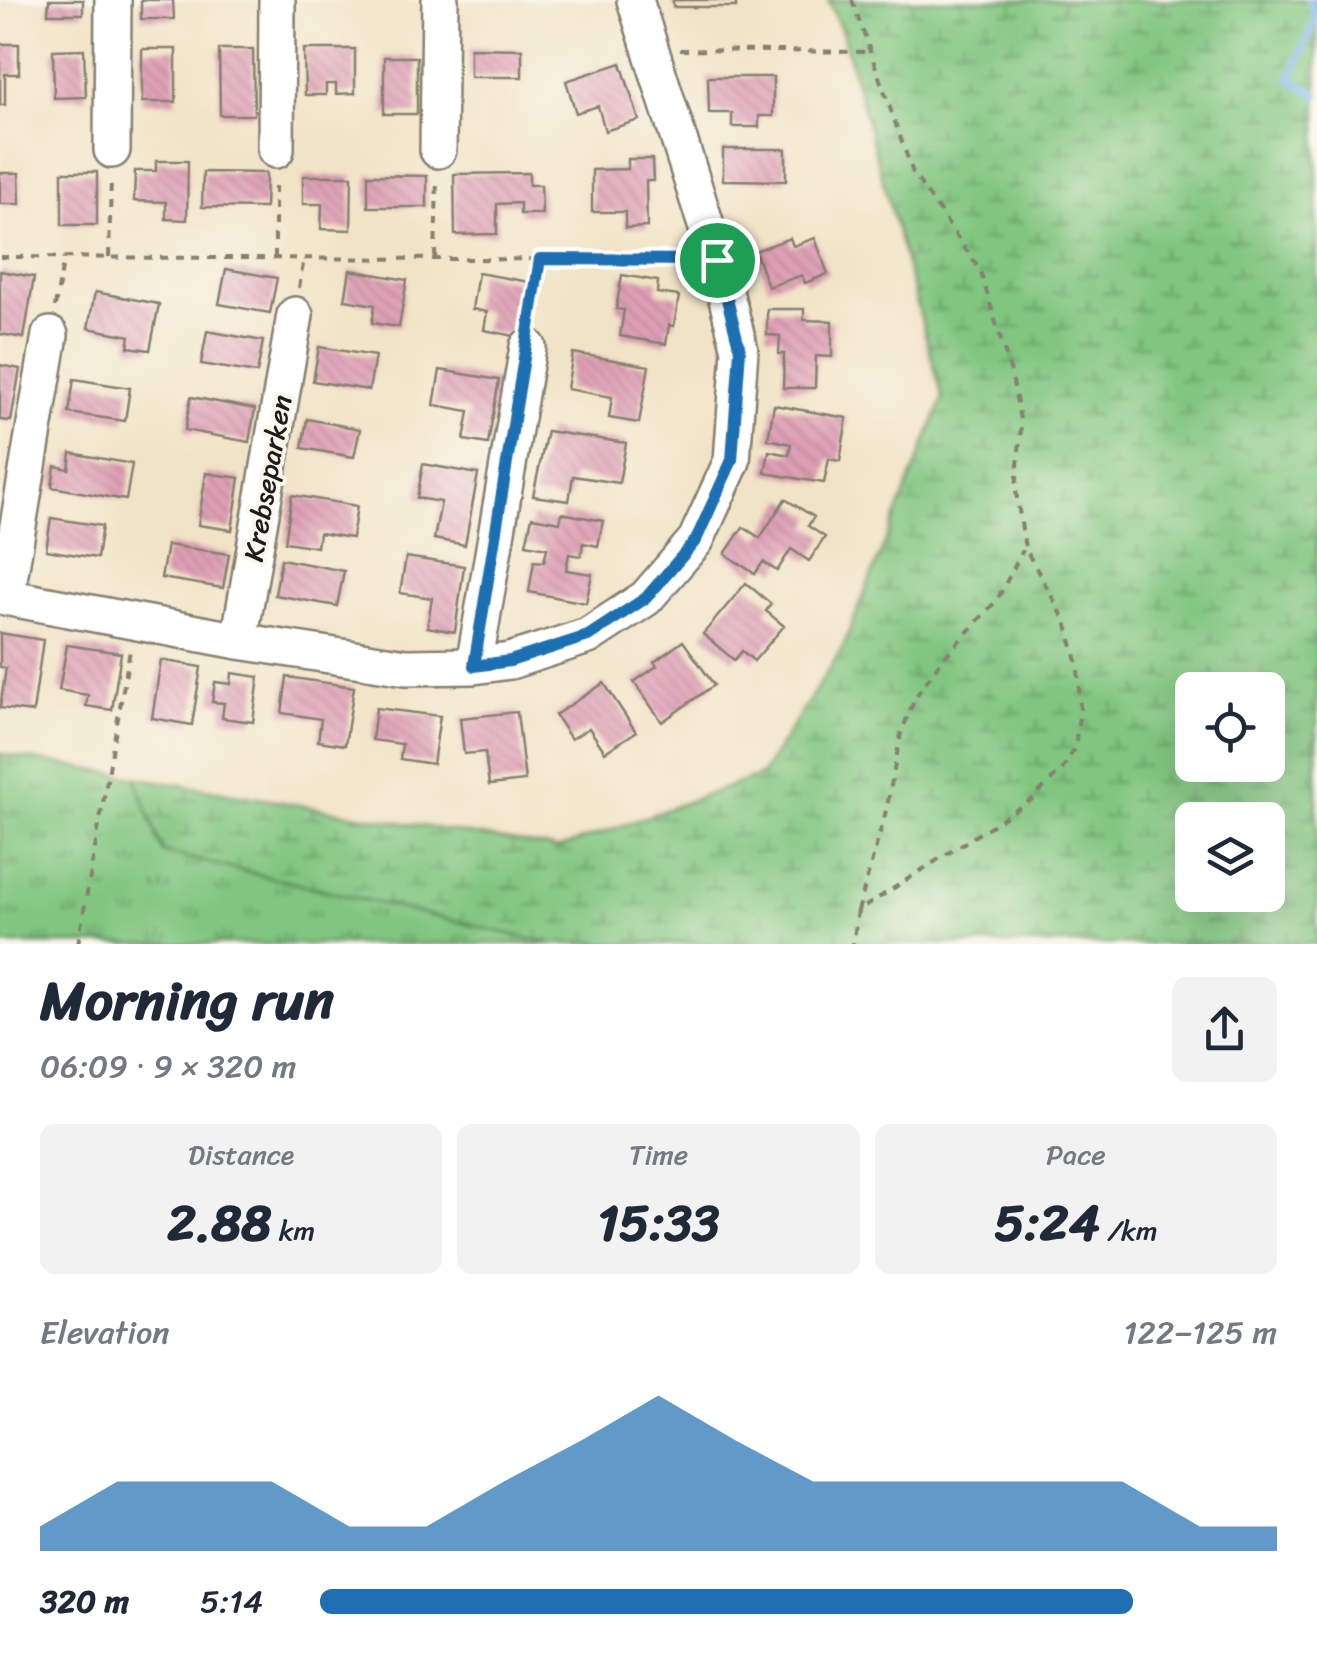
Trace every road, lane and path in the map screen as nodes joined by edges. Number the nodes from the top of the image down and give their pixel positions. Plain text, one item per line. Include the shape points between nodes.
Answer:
1 (113, 0) edge
2 (278, 0) edge
3 (440, 0) edge
4 (635, 0) edge
5 (852, 0) edge
6 (650, 49) junction
7 (870, 52) junction
8 (112, 150) joint
9 (276, 150) joint
10 (438, 150) joint
11 (0, 257) edge
12 (64, 257) junction
13 (109, 258) junction
14 (275, 258) junction
15 (435, 258) junction
16 (540, 259) junction
17 (717, 260) junction
18 (295, 315) dead end
19 (50, 334) joint
20 (528, 347) joint
21 (1024, 548) junction
22 (3, 597) edge
23 (135, 621) junction
24 (239, 641) junction
25 (474, 666) junction
26 (858, 911) junction
27 (78, 944) edge
28 (852, 944) edge

1 - 8 street
2 - 9 street
3 - 10 street
4 - 6 street
5 - 7 path
6 - 7 path
6 - 17 street
7 - 21 path via 914,173 980,270 1021,424 1016,490
8 - 13 path
9 - 14 path
10 - 15 path
11 - 12 path
12 - 13 path
12 - 19 path
13 - 14 path
14 - 15 path
15 - 16 path
16 - 17 path
16 - 20 path
17 - 25 street via 740,350 732,460 696,540 646,598 588,636
18 - 24 street, Krebseparken
19 - 22 street
20 - 25 street
21 - 26 path via 998,600 916,696
21 - 26 path via 1066,622 1078,665 1075,748 1031,800
22 - 23 street
23 - 24 street
23 - 27 path
24 - 25 street via 406,667
26 - 28 path

